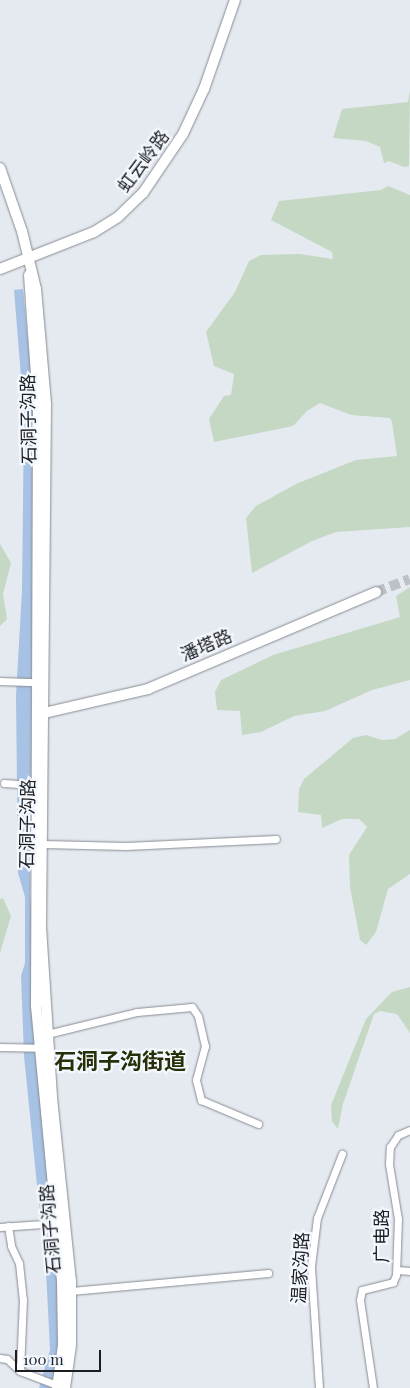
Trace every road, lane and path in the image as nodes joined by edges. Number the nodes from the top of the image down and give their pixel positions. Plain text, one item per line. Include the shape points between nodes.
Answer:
1 (235, 0) edge
2 (0, 168) edge
3 (30, 259) junction
4 (0, 269) edge
5 (376, 592) tunnel mouth
6 (0, 681) edge
7 (35, 682) junction
8 (44, 713) junction
9 (4, 783) dead end
10 (34, 785) junction
11 (276, 839) dead end
12 (43, 844) junction
13 (47, 1034) junction
14 (0, 1047) edge
15 (38, 1048) junction
16 (258, 1124) dead end
17 (410, 1130) edge
18 (342, 1154) dead end
19 (56, 1223) junction
20 (8, 1226) junction
21 (0, 1227) edge
22 (396, 1270) junction
23 (410, 1270) edge
24 (268, 1273) dead end
25 (71, 1291) junction
26 (0, 1358) edge
27 (20, 1371) junction
28 (58, 1386) edge
29 (319, 1388) edge
30 (373, 1388) edge

1 - 3 main road, 虹云岭路 via 188,125 143,193 118,217 94,232
2 - 3 main road, 石洞子沟路
3 - 4 main road, 虹云岭路
3 - 7 main road, 石洞子沟路 via 38,405
3 - 8 main road, 石洞子沟路 via 36,289 46,404
5 - 8 main road, 潘塔路 via 148,689
6 - 7 street
7 - 10 main road, 石洞子沟路
8 - 12 main road, 石洞子沟路
9 - 10 street
10 - 15 main road, 石洞子沟路
11 - 12 street via 126,846
12 - 13 main road, 石洞子沟路 via 42,927
13 - 16 street via 137,1012 192,1007 198,1016 205,1046 196,1080 201,1100
13 - 25 main road, 石洞子沟路
14 - 15 street
15 - 19 main road, 石洞子沟路
17 - 22 street, 广电路 via 398,1135 390,1147 389,1164 398,1219
18 - 29 street, 温家沟路 via 318,1218 312,1266
19 - 20 street
19 - 28 main road, 石洞子沟路 via 63,1317
20 - 21 street
20 - 27 street via 11,1246 19,1263 24,1300
22 - 23 street
22 - 30 street, 广电路 via 393,1282 362,1290 361,1314
24 - 25 street
25 - 28 main road, 石洞子沟路 via 71,1345
26 - 27 street via 7,1359
27 - 28 street

